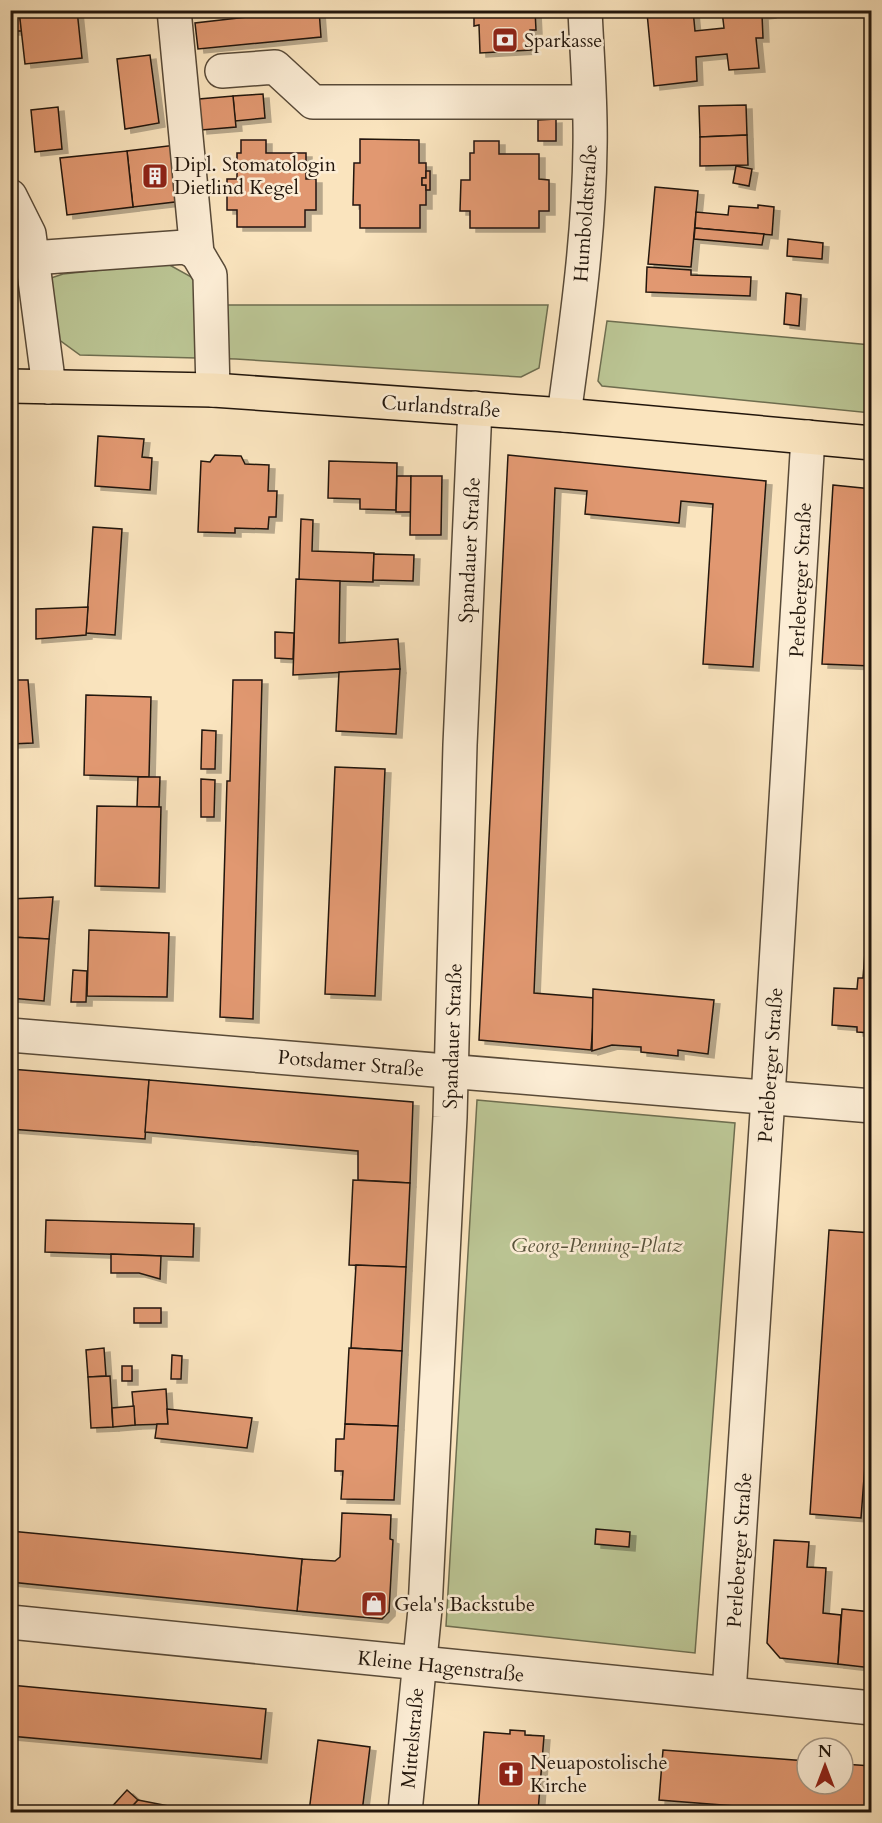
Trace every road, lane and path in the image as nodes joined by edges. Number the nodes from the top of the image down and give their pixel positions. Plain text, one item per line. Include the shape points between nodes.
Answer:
1 (174, 10) edge
2 (585, 10) edge
3 (222, 71) dead end
4 (590, 102) junction
5 (10, 196) edge
6 (197, 253) junction
7 (32, 258) junction
8 (10, 386) edge
9 (50, 387) junction
10 (213, 390) junction
11 (476, 408) junction
12 (564, 415) junction
13 (808, 436) junction
14 (872, 443) edge
15 (10, 1035) edge
16 (451, 1071) junction
17 (768, 1097) junction
18 (872, 1106) edge
19 (10, 1622) edge
20 (419, 1663) junction
21 (729, 1693) junction
22 (872, 1708) edge
23 (405, 1812) edge

1 - 6 street
2 - 4 street, Humboldtstraße
3 - 4 street via 275,67 313,102
4 - 12 street, Humboldtstraße via 588,196
5 - 7 street via 29,234
6 - 7 street via 185,247
6 - 10 street via 210,275
7 - 9 street
8 - 9 main road, Curlandstraße
9 - 10 main road, Curlandstraße
10 - 11 main road, Curlandstraße
11 - 12 main road, Curlandstraße
11 - 16 street, Spandauer Straße
12 - 13 main road, Curlandstraße
13 - 14 main road, Curlandstraße
13 - 17 street, Perleberger Straße
15 - 16 street, Potsdamer Straße
16 - 17 street, Potsdamer Straße
16 - 20 street, Spandauer Straße via 425,1609
17 - 18 street, Potsdamer Straße
17 - 21 street, Perleberger Straße
19 - 20 street, Kleine Hagenstraße
20 - 21 street, Kleine Hagenstraße
20 - 23 street, Mittelstraße
21 - 22 street, Kleine Hagenstraße

